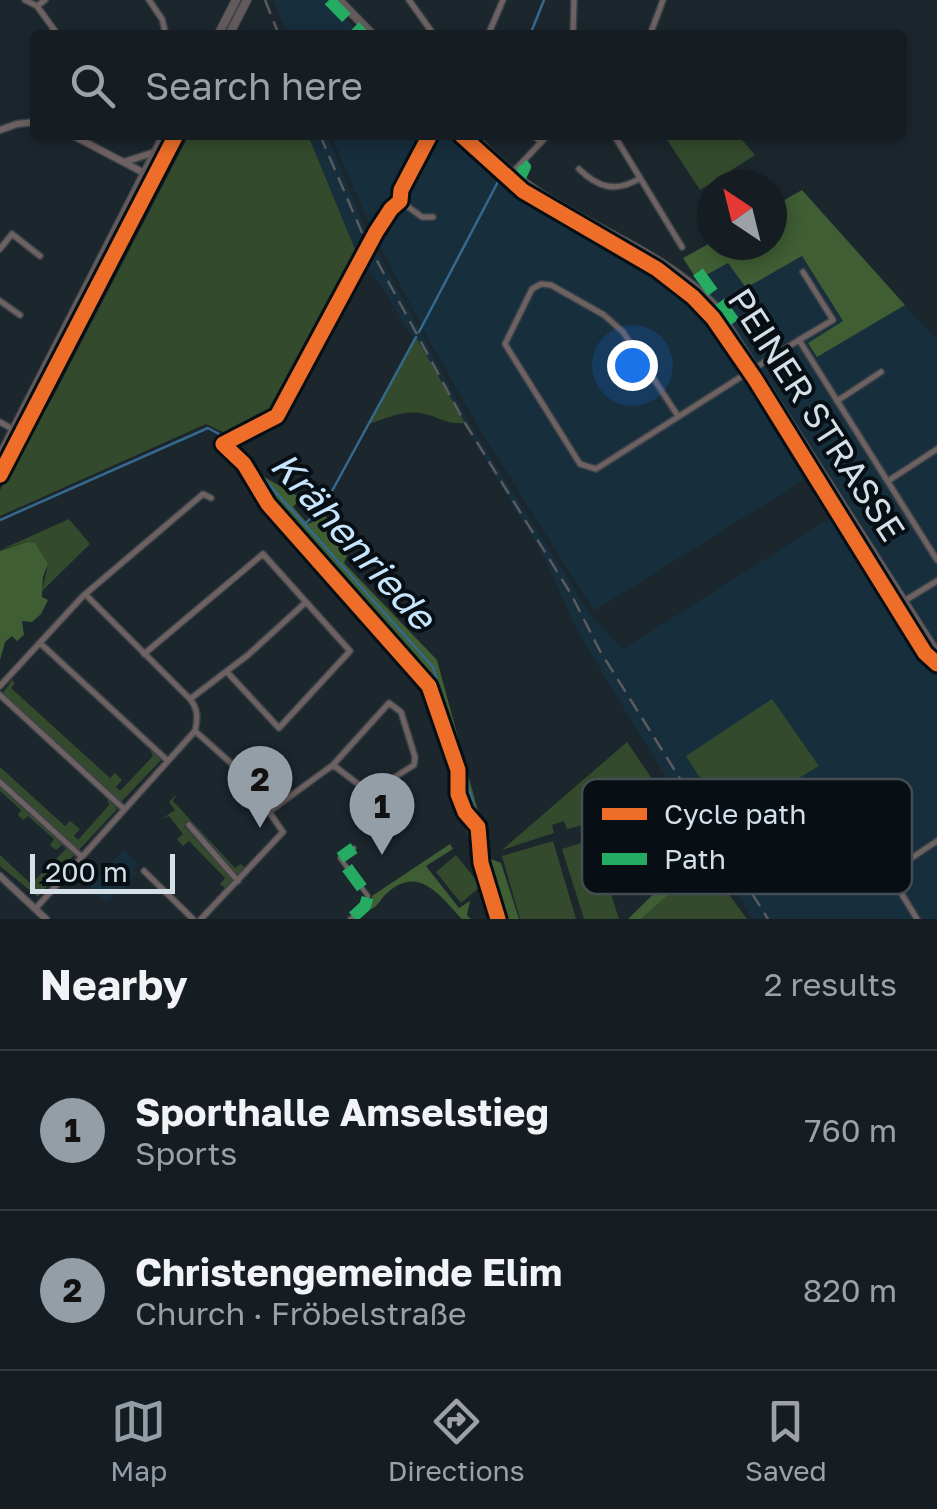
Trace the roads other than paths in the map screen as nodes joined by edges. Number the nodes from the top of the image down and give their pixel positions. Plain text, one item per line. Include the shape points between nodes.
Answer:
1 (25, 0) edge
2 (45, 0) edge
3 (149, 0) edge
4 (236, 0) edge
5 (247, 0) edge
6 (409, 0) edge
7 (503, 0) edge
8 (574, 0) edge
9 (663, 0) edge
10 (344, 2) edge
11 (37, 6) junction
12 (54, 30) edge
13 (165, 30) edge
14 (221, 30) edge
15 (232, 30) edge
16 (369, 30) edge
17 (430, 30) edge
18 (490, 30) edge
19 (572, 30) edge
20 (652, 30) edge
21 (30, 123) edge
22 (0, 130) edge
23 (82, 140) edge
24 (162, 140) edge
25 (173, 140) edge
26 (427, 140) edge
27 (477, 140) edge
28 (539, 140) edge
29 (617, 140) edge
30 (541, 142) joint
31 (156, 151) junction
32 (124, 162) junction
33 (579, 169) dead end
34 (512, 173) junction
35 (144, 174) junction
36 (154, 178) junction
37 (640, 178) junction
38 (434, 217) dead end
39 (0, 248) edge
40 (682, 248) dead end
41 (40, 256) dead end
42 (803, 272) dead end
43 (0, 301) edge
44 (20, 315) dead end
45 (798, 340) junction
46 (756, 368) junction
47 (881, 372) dead end
48 (837, 402) junction
49 (678, 416) junction
50 (0, 422) edge
51 (18, 432) junction
52 (937, 449) edge
53 (0, 456) edge
54 (0, 475) edge
55 (888, 481) junction
56 (211, 498) dead end
57 (937, 560) edge
58 (937, 581) edge
59 (86, 595) junction
60 (904, 601) junction
61 (306, 602) junction
62 (40, 642) junction
63 (937, 653) edge
64 (144, 654) junction
65 (227, 672) junction
66 (0, 686) edge
67 (0, 694) edge
68 (190, 699) junction
69 (195, 731) junction
70 (168, 761) junction
71 (333, 765) junction
72 (0, 782) edge
73 (124, 810) junction
74 (270, 811) junction
75 (189, 825) dead end
76 (937, 841) edge
77 (354, 848) dead end
78 (82, 857) junction
79 (912, 857) edge
80 (144, 871) dead end
81 (0, 876) edge
82 (238, 881) junction
83 (901, 894) edge
84 (36, 908) junction
85 (49, 919) edge
86 (192, 919) edge
87 (201, 919) edge
88 (353, 919) edge
89 (917, 919) edge

1 - 11 street
2 - 11 street
3 - 13 street
4 - 14 main road
5 - 15 main road
6 - 17 street
7 - 18 street
8 - 19 street
9 - 20 street
10 - 16 main road
11 - 12 street
21 - 22 street
23 - 32 street
24 - 31 main road
25 - 36 main road
26 - 38 street via 400,201
27 - 34 main road, PEINER STRASSE
28 - 30 street
29 - 37 street
30 - 34 street
31 - 32 street
31 - 35 main road
32 - 35 street
33 - 37 street via 606,187
34 - 46 main road, PEINER STRASSE via 681,274 726,318
35 - 36 street
35 - 51 main road
36 - 51 main road
37 - 40 street
39 - 41 street via 12,234
42 - 45 street via 833,320
43 - 44 street
45 - 46 street
45 - 48 street
46 - 49 street
46 - 60 main road, PEINER STRASSE
47 - 48 street
48 - 55 street
49 - 49 street via 596,469 580,464 506,344 532,289 551,285 604,315 623,332
50 - 51 street
51 - 53 main road
51 - 54 main road
52 - 55 street
55 - 57 street
56 - 59 street via 203,494
58 - 60 street
59 - 62 street
59 - 64 street
60 - 63 main road, PEINER STRASSE
61 - 64 street via 260,555
61 - 65 street
61 - 65 street via 350,651 279,728
62 - 66 street
62 - 70 street
64 - 68 street
65 - 68 street
67 - 73 street
68 - 69 street
69 - 70 street
69 - 74 street via 241,772
70 - 73 street
71 - 71 street via 389,703 401,712 414,765 370,793
71 - 74 street
72 - 78 street
73 - 78 street
74 - 82 street via 282,837
75 - 82 street
76 - 79 street
77 - 88 street via 340,858 368,896
78 - 84 street
80 - 86 street
81 - 84 street
82 - 87 street
83 - 89 street
84 - 85 street

